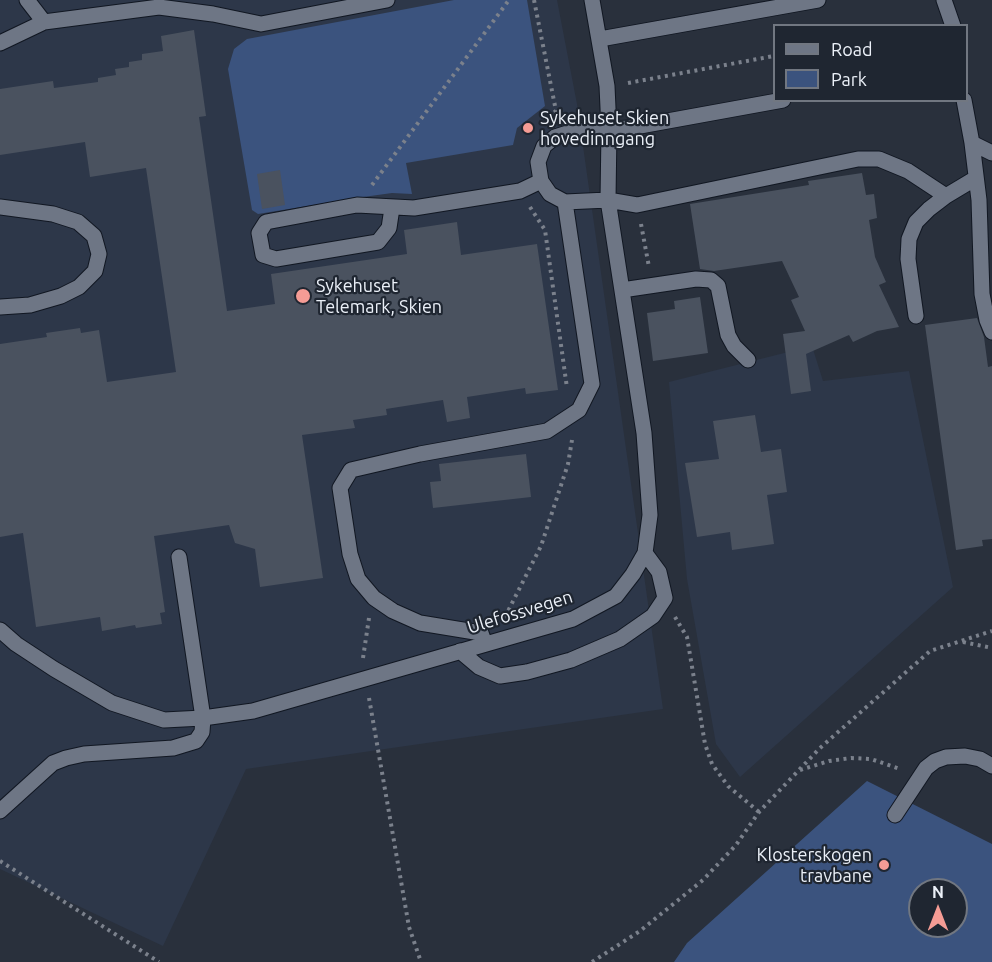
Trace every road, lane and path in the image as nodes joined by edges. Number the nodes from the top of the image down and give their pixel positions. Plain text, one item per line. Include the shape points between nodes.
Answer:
1 (27, 0) edge
2 (387, 0) edge
3 (508, 0) edge
4 (592, 0) edge
5 (818, 0) edge
6 (944, 0) edge
7 (44, 21) junction
8 (952, 24) edge
9 (600, 39) junction
10 (0, 43) edge
11 (773, 56) edge
12 (626, 83) dead end
13 (773, 102) edge
14 (964, 102) edge
15 (609, 130) junction
16 (972, 143) junction
17 (992, 153) edge
18 (976, 178) junction
19 (541, 181) junction
20 (372, 186) dead end
21 (946, 196) junction
22 (608, 200) junction
23 (979, 200) junction
24 (565, 202) junction
25 (637, 205) junction
26 (0, 207) edge
27 (392, 208) junction
28 (992, 212) edge
29 (652, 285) junction
30 (622, 290) junction
31 (0, 307) edge
32 (916, 316) dead end
33 (992, 332) edge
34 (748, 360) dead end
35 (571, 416) junction
36 (645, 553) junction
37 (179, 557) dead end
38 (374, 598) junction
39 (665, 598) junction
40 (0, 630) edge
41 (992, 631) edge
42 (961, 641) junction
43 (485, 644) junction
44 (992, 648) edge
45 (460, 651) junction
46 (362, 662) dead end
47 (368, 692) dead end
48 (203, 718) junction
49 (992, 766) edge
50 (798, 770) junction
51 (916, 783) junction
52 (0, 811) edge
53 (759, 812) junction
54 (895, 815) dead end
55 (0, 861) edge
56 (159, 962) edge
57 (421, 962) edge
58 (592, 962) edge

1 - 7 street
2 - 7 street via 261,24 159,7
3 - 20 path
4 - 9 street, Ulefossvegen
5 - 9 street
6 - 8 street
7 - 10 street
9 - 15 street, Ulefossvegen
11 - 12 path
13 - 15 street
14 - 16 street
15 - 19 street via 574,131 555,137 544,146 538,162
15 - 22 street, Ulefossvegen
16 - 17 street
16 - 18 street
18 - 21 street
18 - 23 street
19 - 24 street via 550,194
19 - 27 street via 520,191
21 - 25 street via 897,165 879,159 858,159
21 - 32 street via 916,222 909,239
22 - 24 street
22 - 25 street
22 - 30 street, Ulefossvegen
23 - 28 street
23 - 33 street via 982,294
24 - 35 street via 592,384 579,410
25 - 29 path
26 - 31 street via 53,214 78,222 94,236 99,254 95,272 79,287 30,305
27 - 27 street via 357,205 266,222 259,233 263,255 276,259 378,242 389,228
29 - 30 street
29 - 34 street via 711,280 718,286 728,335
30 - 36 street, Ulefossvegen via 644,433 650,515
35 - 38 street via 547,430 351,470 340,488 350,554 358,579
35 - 43 path via 572,446 541,546 510,611
36 - 39 street via 659,572
36 - 43 street, Ulefossvegen via 616,596 573,619
37 - 48 street
38 - 43 street via 420,622 481,633
38 - 46 path
39 - 45 street via 653,616 620,639 571,660 526,672 500,676 479,667
39 - 53 path via 687,637 705,744 712,764 728,786
40 - 48 street, Ulefossvegen via 54,669 112,703 164,720
41 - 42 path
42 - 44 path
42 - 50 path via 930,651
43 - 45 street, Ulefossvegen
45 - 48 street, Ulefossvegen via 253,711
47 - 57 path via 409,927
48 - 52 street via 202,732 195,741 173,748 84,754 53,763
49 - 51 street via 965,756 946,757 926,768
50 - 51 path via 829,761 872,759 895,766
50 - 53 path
51 - 54 street
53 - 58 path via 704,880 640,931
55 - 56 path

